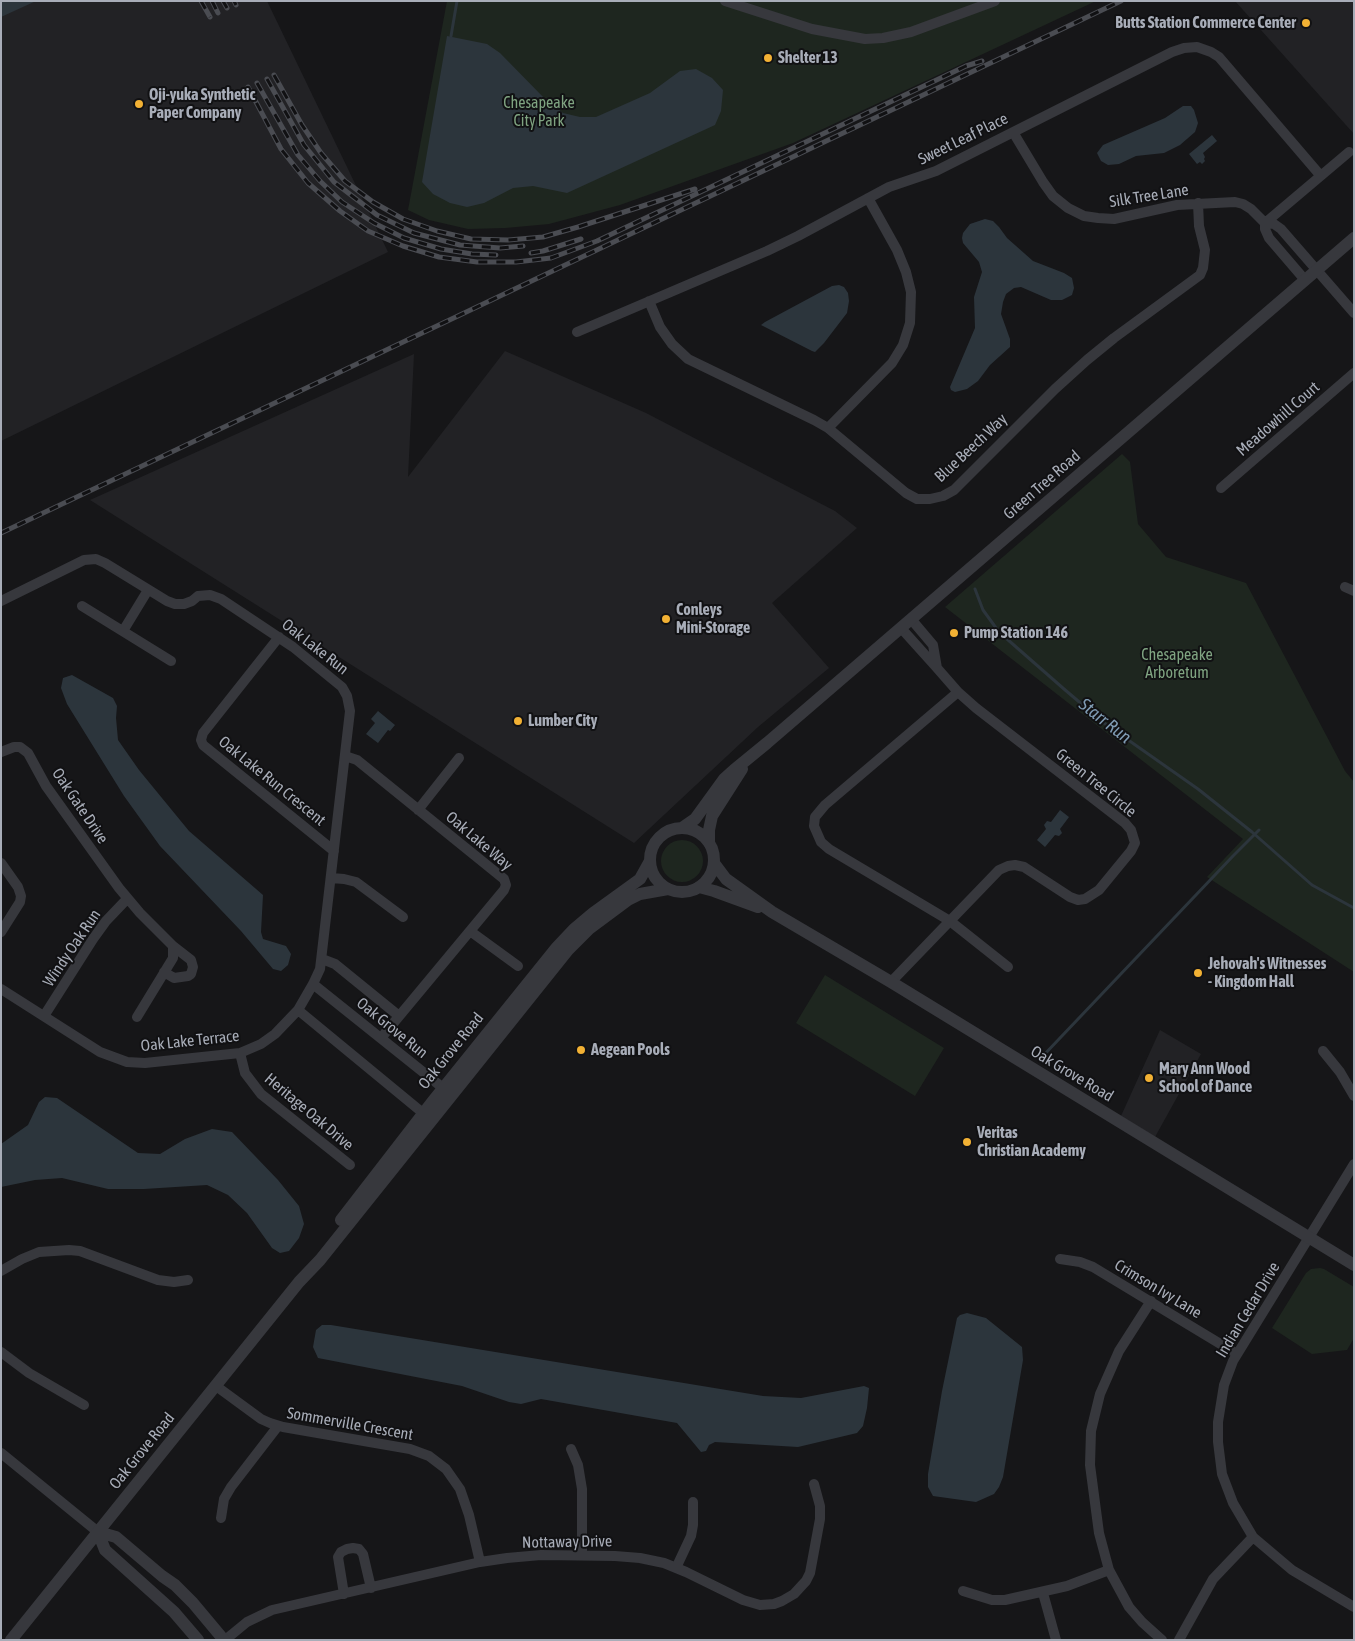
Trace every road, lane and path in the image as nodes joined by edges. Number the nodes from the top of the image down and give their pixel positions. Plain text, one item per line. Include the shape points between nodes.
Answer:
1 (726, 1) edge
2 (995, 1) edge
3 (1014, 132) junction
4 (1349, 152) dead end
5 (1320, 175) junction
6 (868, 198) junction
7 (1198, 203) junction
8 (1265, 223) junction
9 (1354, 238) edge
10 (1317, 269) junction
11 (1305, 280) junction
12 (649, 301) junction
13 (1354, 313) edge
14 (577, 332) dead end
15 (1354, 373) edge
16 (828, 428) junction
17 (1221, 488) dead end
18 (148, 590) junction
19 (1, 601) edge
20 (82, 606) dead end
21 (912, 619) junction
22 (901, 628) junction
23 (123, 631) junction
24 (279, 637) junction
25 (171, 661) dead end
26 (937, 668) junction
27 (958, 692) junction
28 (1, 752) edge
29 (345, 756) junction
30 (752, 756) junction
31 (459, 758) dead end
32 (418, 810) junction
33 (682, 828) junction
34 (709, 843) junction
35 (334, 850) junction
36 (650, 861) junction
37 (1, 863) edge
38 (714, 863) junction
39 (331, 878) junction
40 (699, 887) junction
41 (668, 889) junction
42 (127, 899) junction
43 (772, 912) junction
44 (403, 916) dead end
45 (950, 921) junction
46 (470, 930) junction
47 (1, 932) edge
48 (174, 946) junction
49 (322, 959) junction
50 (518, 966) dead end
51 (1008, 967) dead end
52 (164, 972) junction
53 (890, 982) junction
54 (313, 984) junction
55 (1, 989) edge
56 (298, 1010) junction
57 (44, 1016) junction
58 (399, 1016) junction
59 (137, 1017) dead end
60 (381, 1038) junction
61 (1323, 1051) dead end
62 (240, 1053) junction
63 (447, 1091) junction
64 (1354, 1096) edge
65 (427, 1117) junction
66 (1354, 1164) edge
67 (350, 1166) dead end
68 (1309, 1239) junction
69 (1060, 1259) dead end
70 (1354, 1265) edge
71 (1, 1271) edge
72 (188, 1280) dead end
73 (1151, 1301) junction
74 (1, 1352) edge
75 (1237, 1354) junction
76 (216, 1386) junction
77 (84, 1405) dead end
78 (278, 1426) junction
79 (571, 1449) dead end
80 (1, 1453) edge
81 (814, 1484) dead end
82 (693, 1502) dead end
83 (221, 1518) dead end
84 (98, 1532) junction
85 (1253, 1536) junction
86 (582, 1555) junction
87 (480, 1562) junction
88 (676, 1568) junction
89 (1109, 1570) junction
90 (371, 1588) junction
91 (963, 1591) dead end
92 (1043, 1593) junction
93 (344, 1594) junction
94 (1354, 1607) edge
95 (11, 1640) edge
96 (198, 1640) edge
97 (225, 1640) edge
98 (1056, 1640) edge
99 (1162, 1640) edge
100 (1179, 1640) edge

1 - 2 street via 812,29 865,39 911,32
3 - 5 street, Sweet Leaf Place via 1172,52 1197,47 1218,57
3 - 6 street, Sweet Leaf Place via 936,171
3 - 7 street, Silk Tree Lane via 1053,196 1084,216 1114,219
4 - 5 street
5 - 8 street
6 - 12 street, Sweet Leaf Place via 767,252
6 - 16 street via 906,272 911,292 910,323 903,345 892,363
7 - 8 street, Silk Tree Lane via 1243,204
7 - 16 street, Blue Beech Way via 1205,250 1203,268 1195,281 1087,360 954,490 943,496 917,499
8 - 10 street, Silk Tree Lane via 1281,229
8 - 11 street, Silk Tree Lane via 1264,229 1269,238
9 - 10 street, Green Tree Road
10 - 11 street, Green Tree Road
10 - 13 street, Silk Tree Lane
11 - 21 street, Green Tree Road
12 - 14 street, Sweet Leaf Place
12 - 16 street, Blue Beech Way via 660,327 688,359
15 - 17 street, Meadowhill Court
18 - 19 street, Oak Lake Run via 105,563 90,559
18 - 23 street
18 - 24 street, Oak Lake Run via 176,604 210,595
20 - 23 street
21 - 22 street, Green Tree Road
21 - 26 street, Green Tree Circle via 933,645
22 - 26 street, Green Tree Circle
22 - 30 street, Green Tree Road
23 - 25 street
24 - 29 street, Oak Lake Run via 346,692 350,711
24 - 35 street, Oak Lake Run Crescent via 203,733 201,740
26 - 27 street, Green Tree Circle
27 - 45 street via 825,804 815,817 814,826 821,842 829,850
27 - 45 street, Green Tree Circle via 1125,822 1135,843 1099,890 1085,899 1070,897 1024,867 1008,866 999,870
28 - 42 street, Oak Gate Drive via 20,747 28,753 46,786
29 - 32 street, Oak Lake Way via 357,760
29 - 35 street, Oak Lake Run
30 - 33 street, Green Tree Road via 724,779 695,819
30 - 34 street, Green Tree Road via 712,816
31 - 32 street
32 - 46 street, Oak Lake Way via 504,879 504,890
33 - 34 street via 698,832
33 - 36 street via 661,836 652,850
34 - 38 street
35 - 39 street, Oak Lake Run
36 - 41 street via 655,877
36 - 63 street, Oak Grove Road via 640,878 592,913 557,947
37 - 47 street via 21,896
38 - 40 street via 709,878
38 - 43 street, Oak Grove Road via 726,879
39 - 44 street via 356,882
39 - 49 street, Oak Lake Run
40 - 41 street via 686,892
40 - 43 street, Oak Grove Road
41 - 63 street, Oak Grove Road via 640,894 628,900 589,929
42 - 48 street
42 - 57 street, Windy Oak Run via 106,921
43 - 53 street, Oak Grove Road
45 - 51 street
45 - 53 street, Green Tree Circle
46 - 50 street
46 - 58 street, Oak Lake Way
48 - 52 street via 173,958
48 - 52 street via 191,960 191,974 174,978
49 - 54 street, Oak Lake Run
49 - 58 street via 335,964
52 - 59 street
53 - 68 street, Oak Grove Road
54 - 56 street, Oak Lake Terrace
54 - 60 street, Oak Grove Run
55 - 57 street, Oak Lake Terrace
56 - 62 street, Oak Lake Terrace via 275,1034
56 - 65 street
57 - 62 street, Oak Lake Terrace via 100,1052 127,1062
58 - 60 street, Oak Lake Way
60 - 63 street, Oak Grove Run
61 - 64 street
62 - 67 street, Heritage Oak Drive via 245,1073 261,1094
63 - 65 street, Oak Grove Road
65 - 76 street, Oak Grove Road via 320,1260
66 - 68 street, Indian Cedar Drive
68 - 70 street, Oak Grove Road
68 - 75 street, Indian Cedar Drive
69 - 73 street, Crimson Ivy Lane via 1093,1267
71 - 72 street via 39,1252 69,1250 80,1251 158,1280
73 - 75 street, Crimson Ivy Lane
73 - 89 street via 1110,1370 1091,1431 1093,1495
74 - 77 street via 29,1373
75 - 85 street, Indian Cedar Drive via 1219,1406 1218,1442 1222,1474 1229,1494
76 - 78 street, Sommerville Crescent via 261,1419
76 - 84 street, Oak Grove Road
78 - 83 street via 231,1487 224,1499
78 - 87 street, Sommerville Crescent via 410,1449 434,1460 452,1476 464,1499
79 - 86 street via 578,1465 582,1489
80 - 84 street
81 - 88 street, Nottaway Drive via 820,1506 815,1551 810,1573 794,1594 782,1601 760,1605
82 - 88 street via 691,1536
84 - 95 street, Oak Grove Road
84 - 96 street via 105,1550 174,1612
84 - 97 street via 116,1537 175,1585
85 - 94 street, Indian Cedar Drive via 1292,1570
85 - 100 street via 1213,1579
86 - 87 street, Nottaway Drive via 541,1555
86 - 88 street, Nottaway Drive via 640,1558
87 - 90 street, Nottaway Drive
89 - 92 street
89 - 99 street via 1129,1607
90 - 93 street, Nottaway Drive
90 - 93 street via 359,1549 347,1549 338,1557
91 - 92 street via 992,1600
92 - 98 street
93 - 97 street, Nottaway Drive via 256,1616

